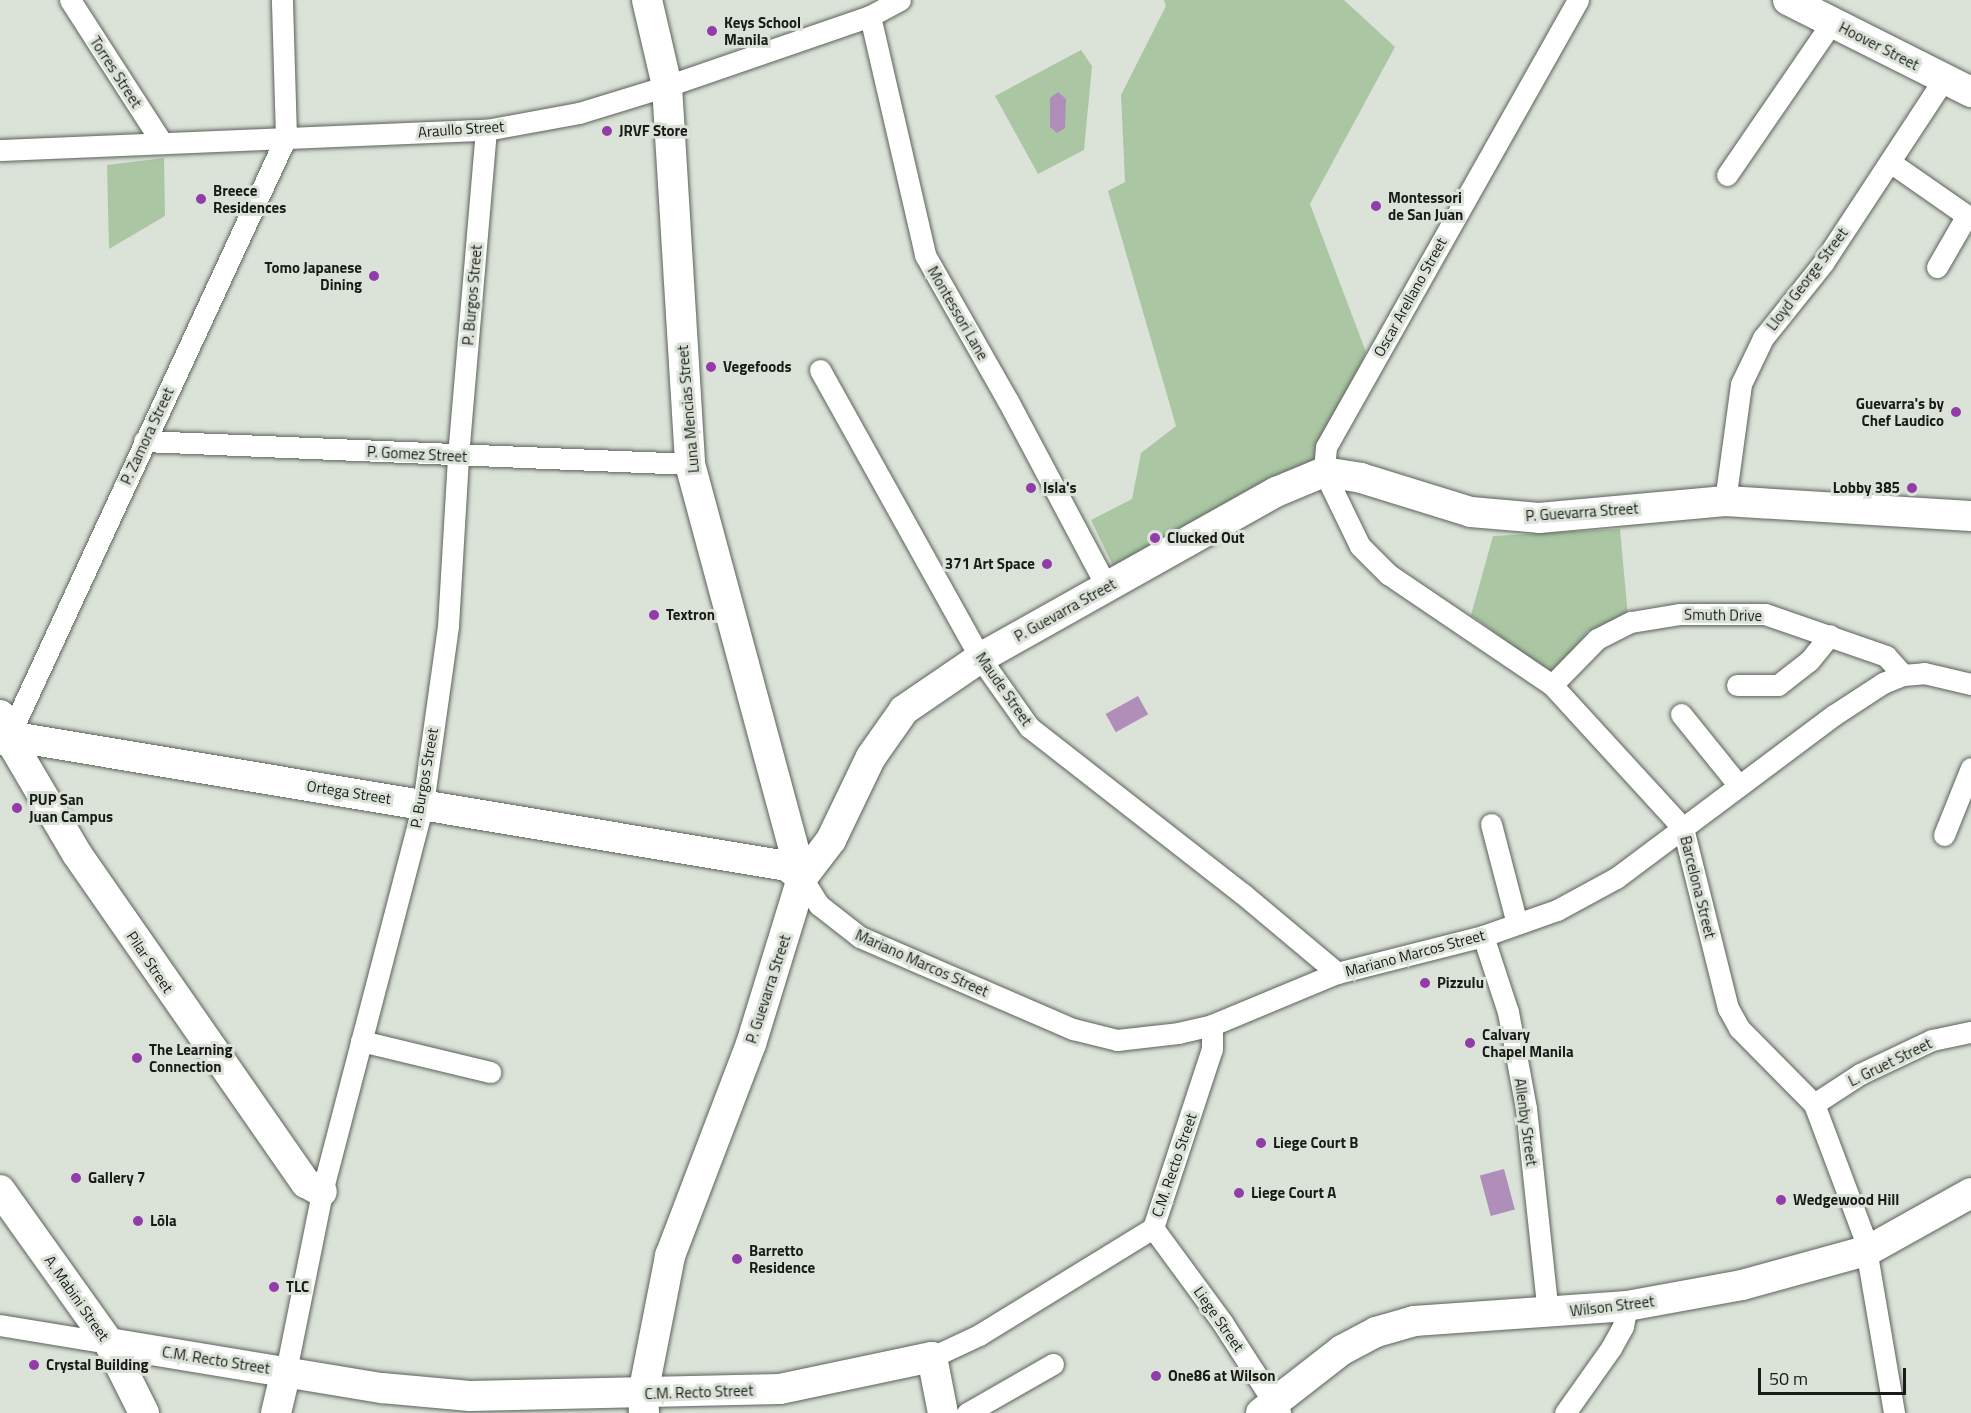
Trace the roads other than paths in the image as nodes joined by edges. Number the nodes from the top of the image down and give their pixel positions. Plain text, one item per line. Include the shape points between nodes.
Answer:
1 (70, 0) edge
2 (282, 0) edge
3 (647, 0) edge
4 (900, 0) edge
5 (1578, 0) edge
6 (1788, 0) edge
7 (870, 16) junction
8 (1832, 22) junction
9 (1944, 79) junction
10 (667, 86) junction
11 (1971, 92) edge
12 (486, 130) junction
13 (286, 137) junction
14 (162, 143) junction
15 (0, 150) edge
16 (1890, 162) junction
17 (1727, 175) dead end
18 (1937, 267) dead end
19 (820, 370) dead end
20 (144, 441) junction
21 (458, 456) junction
22 (690, 464) junction
23 (1324, 472) junction
24 (1725, 501) junction
25 (1971, 516) edge
26 (1107, 587) junction
27 (1830, 635) junction
28 (980, 658) junction
29 (1903, 675) junction
30 (1971, 684) edge
31 (1552, 685) junction
32 (1737, 685) dead end
33 (1681, 714) dead end
34 (3, 730) edge
35 (1971, 768) edge
36 (1739, 786) junction
37 (423, 804) junction
38 (1491, 824) dead end
39 (1683, 828) junction
40 (1944, 836) dead end
41 (802, 878) junction
42 (1517, 924) junction
43 (1483, 936) junction
44 (1337, 973) junction
45 (1212, 1025) junction
46 (1971, 1032) edge
47 (361, 1041) junction
48 (490, 1072) dead end
49 (1814, 1104) junction
50 (0, 1190) edge
51 (322, 1192) junction
52 (1971, 1193) edge
53 (1153, 1228) junction
54 (1869, 1250) junction
55 (1627, 1306) junction
56 (1548, 1313) junction
57 (0, 1325) edge
58 (109, 1343) junction
59 (932, 1357) junction
60 (1053, 1364) dead end
61 (286, 1371) junction
62 (644, 1404) edge
63 (1272, 1410) edge
64 (144, 1413) edge
65 (276, 1413) edge
66 (944, 1413) edge
67 (967, 1413) edge
68 (1565, 1413) edge
69 (1894, 1413) edge

1 - 14 street, Torres Street
2 - 13 street
3 - 10 main road, Luna Mencias Street
4 - 7 street, Araullo Street
5 - 23 street, Oscar Arellano Street via 1326,447
6 - 8 main road, Hoover Street
7 - 10 street, Araullo Street
7 - 26 street, Montessori Lane via 925,255
8 - 9 main road, Hoover Street
8 - 17 street
9 - 11 main road, Hoover Street
9 - 16 street, Lloyd George Street
10 - 12 street, Araullo Street via 579,113
10 - 22 main road, Luna Mencias Street
12 - 13 street, Araullo Street
12 - 21 street, P. Burgos Street
13 - 14 street, Araullo Street
13 - 20 street, P. Zamora Street
14 - 15 street, Araullo Street
16 - 18 street via 1963,213 1963,222
16 - 24 street, Lloyd George Street via 1823,263 1762,338 1741,384
19 - 28 street, Maude Street
20 - 21 street, P. Gomez Street via 282,444
20 - 34 street, P. Zamora Street
21 - 22 street, P. Gomez Street
21 - 37 street, P. Burgos Street via 448,626
22 - 41 main road, Luna Mencias Street
23 - 24 main road, P. Guevarra Street via 1361,478 1471,512 1539,518
23 - 26 main road, P. Guevarra Street via 1276,492
23 - 31 street, Barcelona Street via 1360,546 1388,574
24 - 25 main road, P. Guevarra Street
26 - 28 main road, P. Guevarra Street
27 - 29 street, Smuth Drive via 1886,656
27 - 31 street, Smuth Drive via 1765,614 1680,614 1631,622 1597,639
27 - 32 street via 1809,661 1778,685
28 - 41 main road, P. Guevarra Street via 904,710 871,757 831,840
28 - 44 street, Maude Street via 1029,727 1244,894
29 - 30 street, Mariano Marcos Street via 1934,674
29 - 36 street, Mariano Marcos Street via 1834,714
31 - 39 street, Barcelona Street
33 - 36 street
34 - 37 main road, Ortega Street
34 - 51 main road, Pilar Street via 67,838 149,960 306,1183
35 - 40 street
36 - 39 street, Mariano Marcos Street
37 - 41 main road, Ortega Street via 787,866
37 - 47 street, P. Burgos Street
38 - 42 street
39 - 42 street, Mariano Marcos Street via 1616,878 1557,910
39 - 49 street, Barcelona Street via 1728,1008 1739,1028
41 - 45 street, Mariano Marcos Street via 819,905 860,937 1073,1029 1117,1040
41 - 62 main road, P. Guevarra Street via 755,1033 670,1256
42 - 43 street, Mariano Marcos Street
43 - 44 street, Mariano Marcos Street
43 - 56 street, Allenby Street via 1508,1012 1526,1107
44 - 45 street, Mariano Marcos Street
45 - 53 street, C.M. Recto Street via 1212,1049
46 - 49 street, L. Gruet Street via 1932,1040 1860,1074
47 - 48 street
47 - 51 street, P. Burgos Street
49 - 54 street, Barcelona Street
50 - 58 main road, A. Mabini Street
51 - 61 street, P. Burgos Street
52 - 54 main road, Wilson Street
53 - 59 street, C.M. Recto Street via 979,1335
53 - 63 street, Liege Street
54 - 55 main road, Wilson Street via 1742,1285
54 - 69 street, Barcelona Street
55 - 56 main road, Wilson Street
55 - 68 street via 1623,1326 1611,1348
56 - 63 main road, Wilson Street via 1414,1321 1376,1332 1342,1350
57 - 58 street, C.M. Recto Street
58 - 61 main road, C.M. Recto Street
58 - 64 main road, A. Mabini Street
59 - 62 main road, C.M. Recto Street via 780,1389
59 - 66 main road
60 - 67 street
61 - 62 main road, C.M. Recto Street via 382,1388
61 - 65 main road, P. Burgos Street

